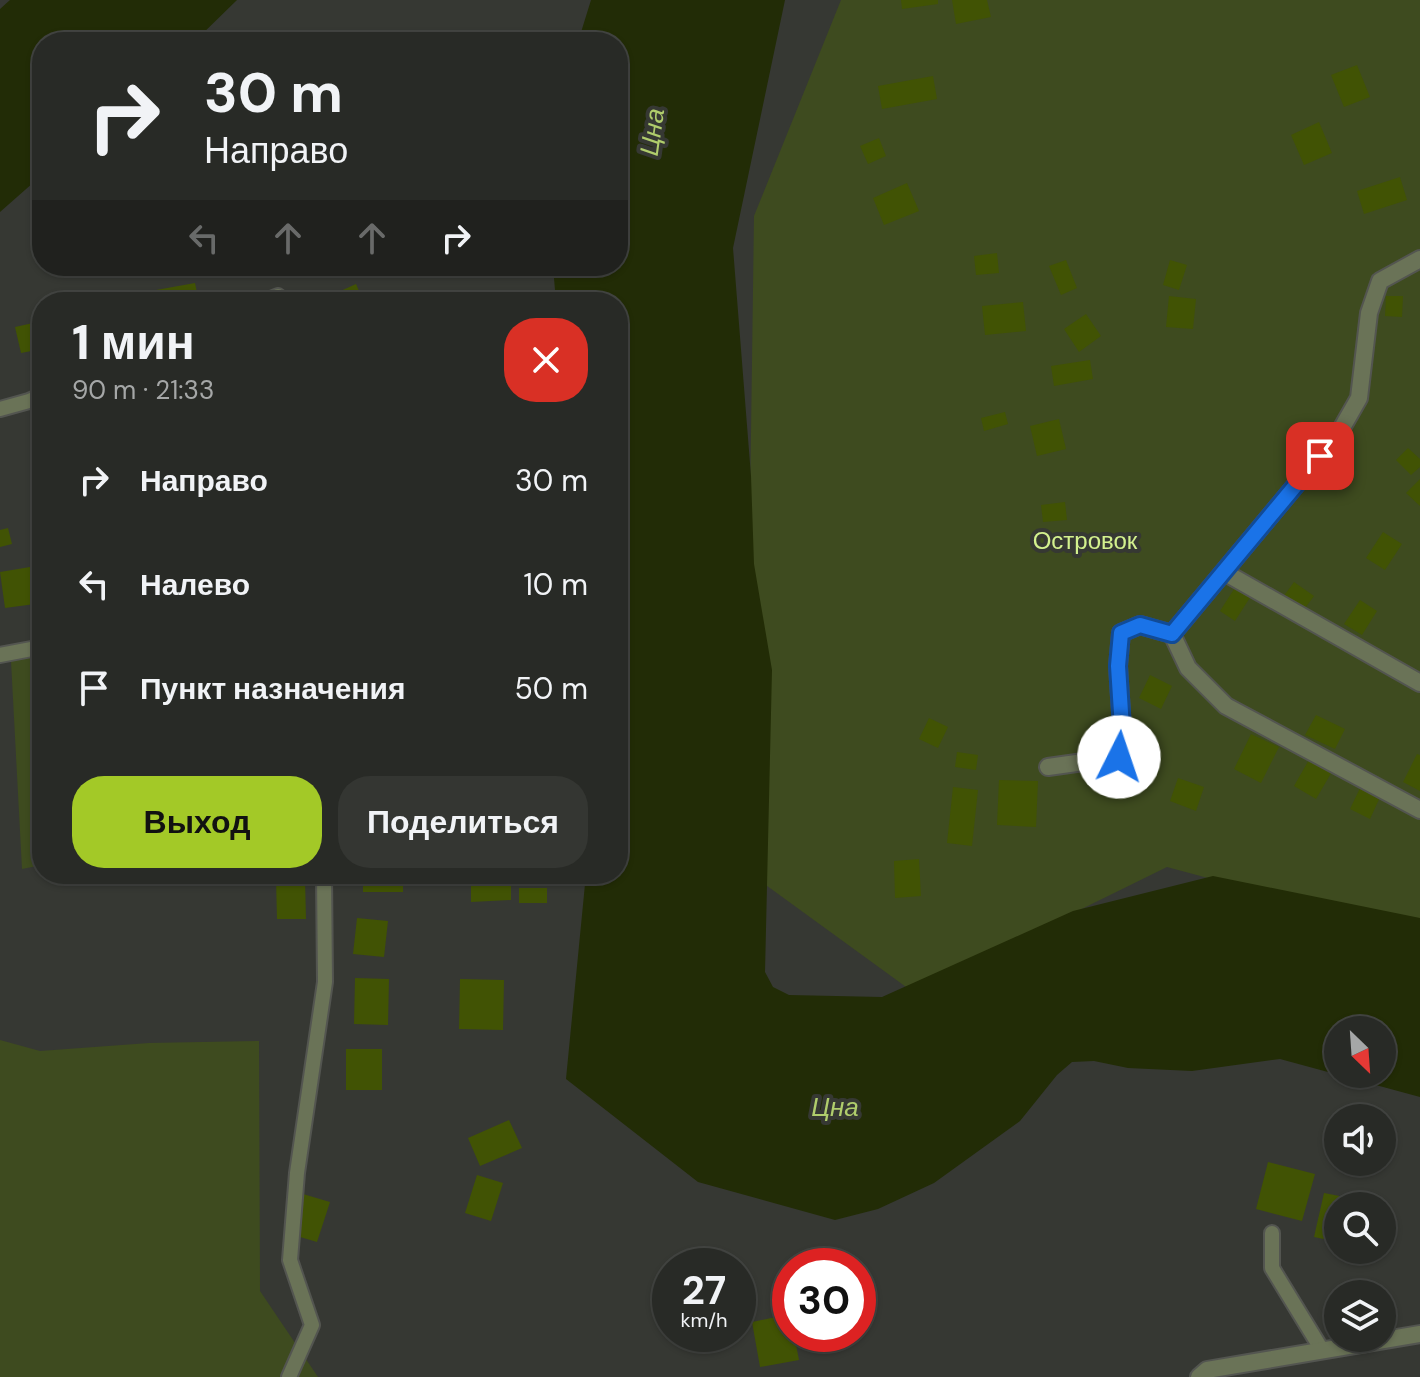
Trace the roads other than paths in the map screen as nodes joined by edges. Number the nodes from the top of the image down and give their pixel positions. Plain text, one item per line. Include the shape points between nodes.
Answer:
1 (1420, 259) edge
2 (32, 398) edge
3 (0, 409) edge
4 (1224, 572) junction
5 (1172, 634) junction
6 (32, 649) edge
7 (0, 655) edge
8 (1420, 683) edge
9 (1048, 767) dead end
10 (1420, 810) edge
11 (324, 884) edge
12 (1272, 1233) dead end
13 (1420, 1334) edge
14 (1322, 1350) junction
15 (289, 1377) edge
16 (1199, 1377) edge

1 - 4 street via 1380,281 1369,313 1359,398 1339,433
2 - 3 lane
4 - 5 street
4 - 8 street
5 - 9 street via 1140,625 1121,633 1119,757
5 - 10 street via 1188,668 1226,706
6 - 7 lane
11 - 15 lane via 325,982 290,1260 312,1325
12 - 14 lane via 1272,1268
13 - 14 street
14 - 16 street via 1207,1370

